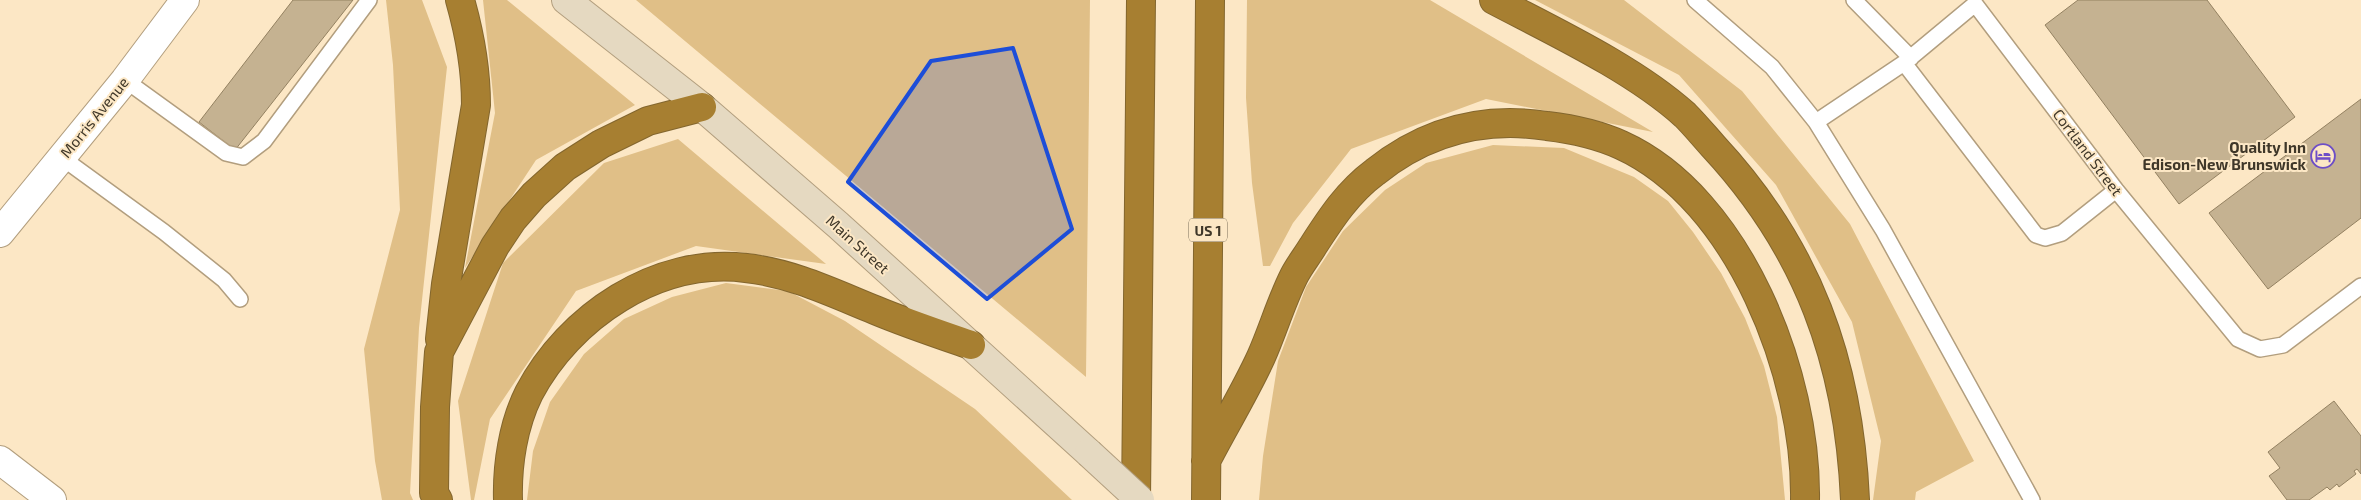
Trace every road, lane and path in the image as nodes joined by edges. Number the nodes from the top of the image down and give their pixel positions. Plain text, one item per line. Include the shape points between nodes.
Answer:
1 (185, 0) edge
2 (369, 0) edge
3 (460, 0) edge
4 (566, 0) edge
5 (1141, 0) edge
6 (1210, 0) edge
7 (1494, 0) edge
8 (1695, 0) edge
9 (1854, 0) edge
10 (1973, 2) edge
11 (1907, 60) junction
12 (125, 80) junction
13 (702, 107) junction
14 (1816, 122) junction
15 (62, 157) junction
16 (2116, 190) junction
17 (0, 233) edge
18 (2361, 286) edge
19 (240, 299) dead end
20 (971, 345) junction
21 (439, 352) junction
22 (0, 460) edge
23 (1206, 461) junction
24 (52, 500) edge
25 (438, 500) edge
26 (508, 500) edge
27 (1136, 500) edge
28 (1140, 500) edge
29 (1206, 500) edge
30 (1805, 500) edge
31 (1855, 500) edge
32 (2032, 500) edge

1 - 12 street, Morris Avenue
2 - 12 lane via 264,141 243,157 226,153
3 - 21 highway via 472,52 476,105 446,284
4 - 13 main road, Main Street
5 - 27 highway
6 - 23 highway, US 1
7 - 31 highway via 1576,43 1642,83 1685,115 1749,186 1798,264 1819,310 1835,357 1846,408
8 - 14 lane via 1772,67
9 - 11 lane
10 - 11 lane, Cortland Street
10 - 16 lane, Cortland Street
11 - 14 lane, Cortland Street
11 - 16 lane via 2036,235 2045,238 2062,233
12 - 15 street, Morris Avenue
13 - 20 main road, Main Street
13 - 21 highway via 648,121 601,144 565,167 534,195 495,246
14 - 32 lane via 1883,230
15 - 17 street, Morris Avenue
15 - 19 lane via 179,244 224,280
16 - 18 lane, Cortland Street via 2231,332 2248,345 2260,349 2283,345
20 - 26 highway via 781,274 745,267 712,267 674,274 639,286 608,305 581,326 552,359 529,394 514,438
20 - 28 main road, Main Street, bridge
21 - 25 highway via 434,416 434,493
22 - 24 street
23 - 29 highway, US 1
23 - 30 highway via 1260,358 1294,275 1340,205 1374,172 1413,146 1451,130 1488,123 1527,123 1577,130 1621,145 1678,183 1704,209 1753,285 1773,332 1789,380 1800,431

